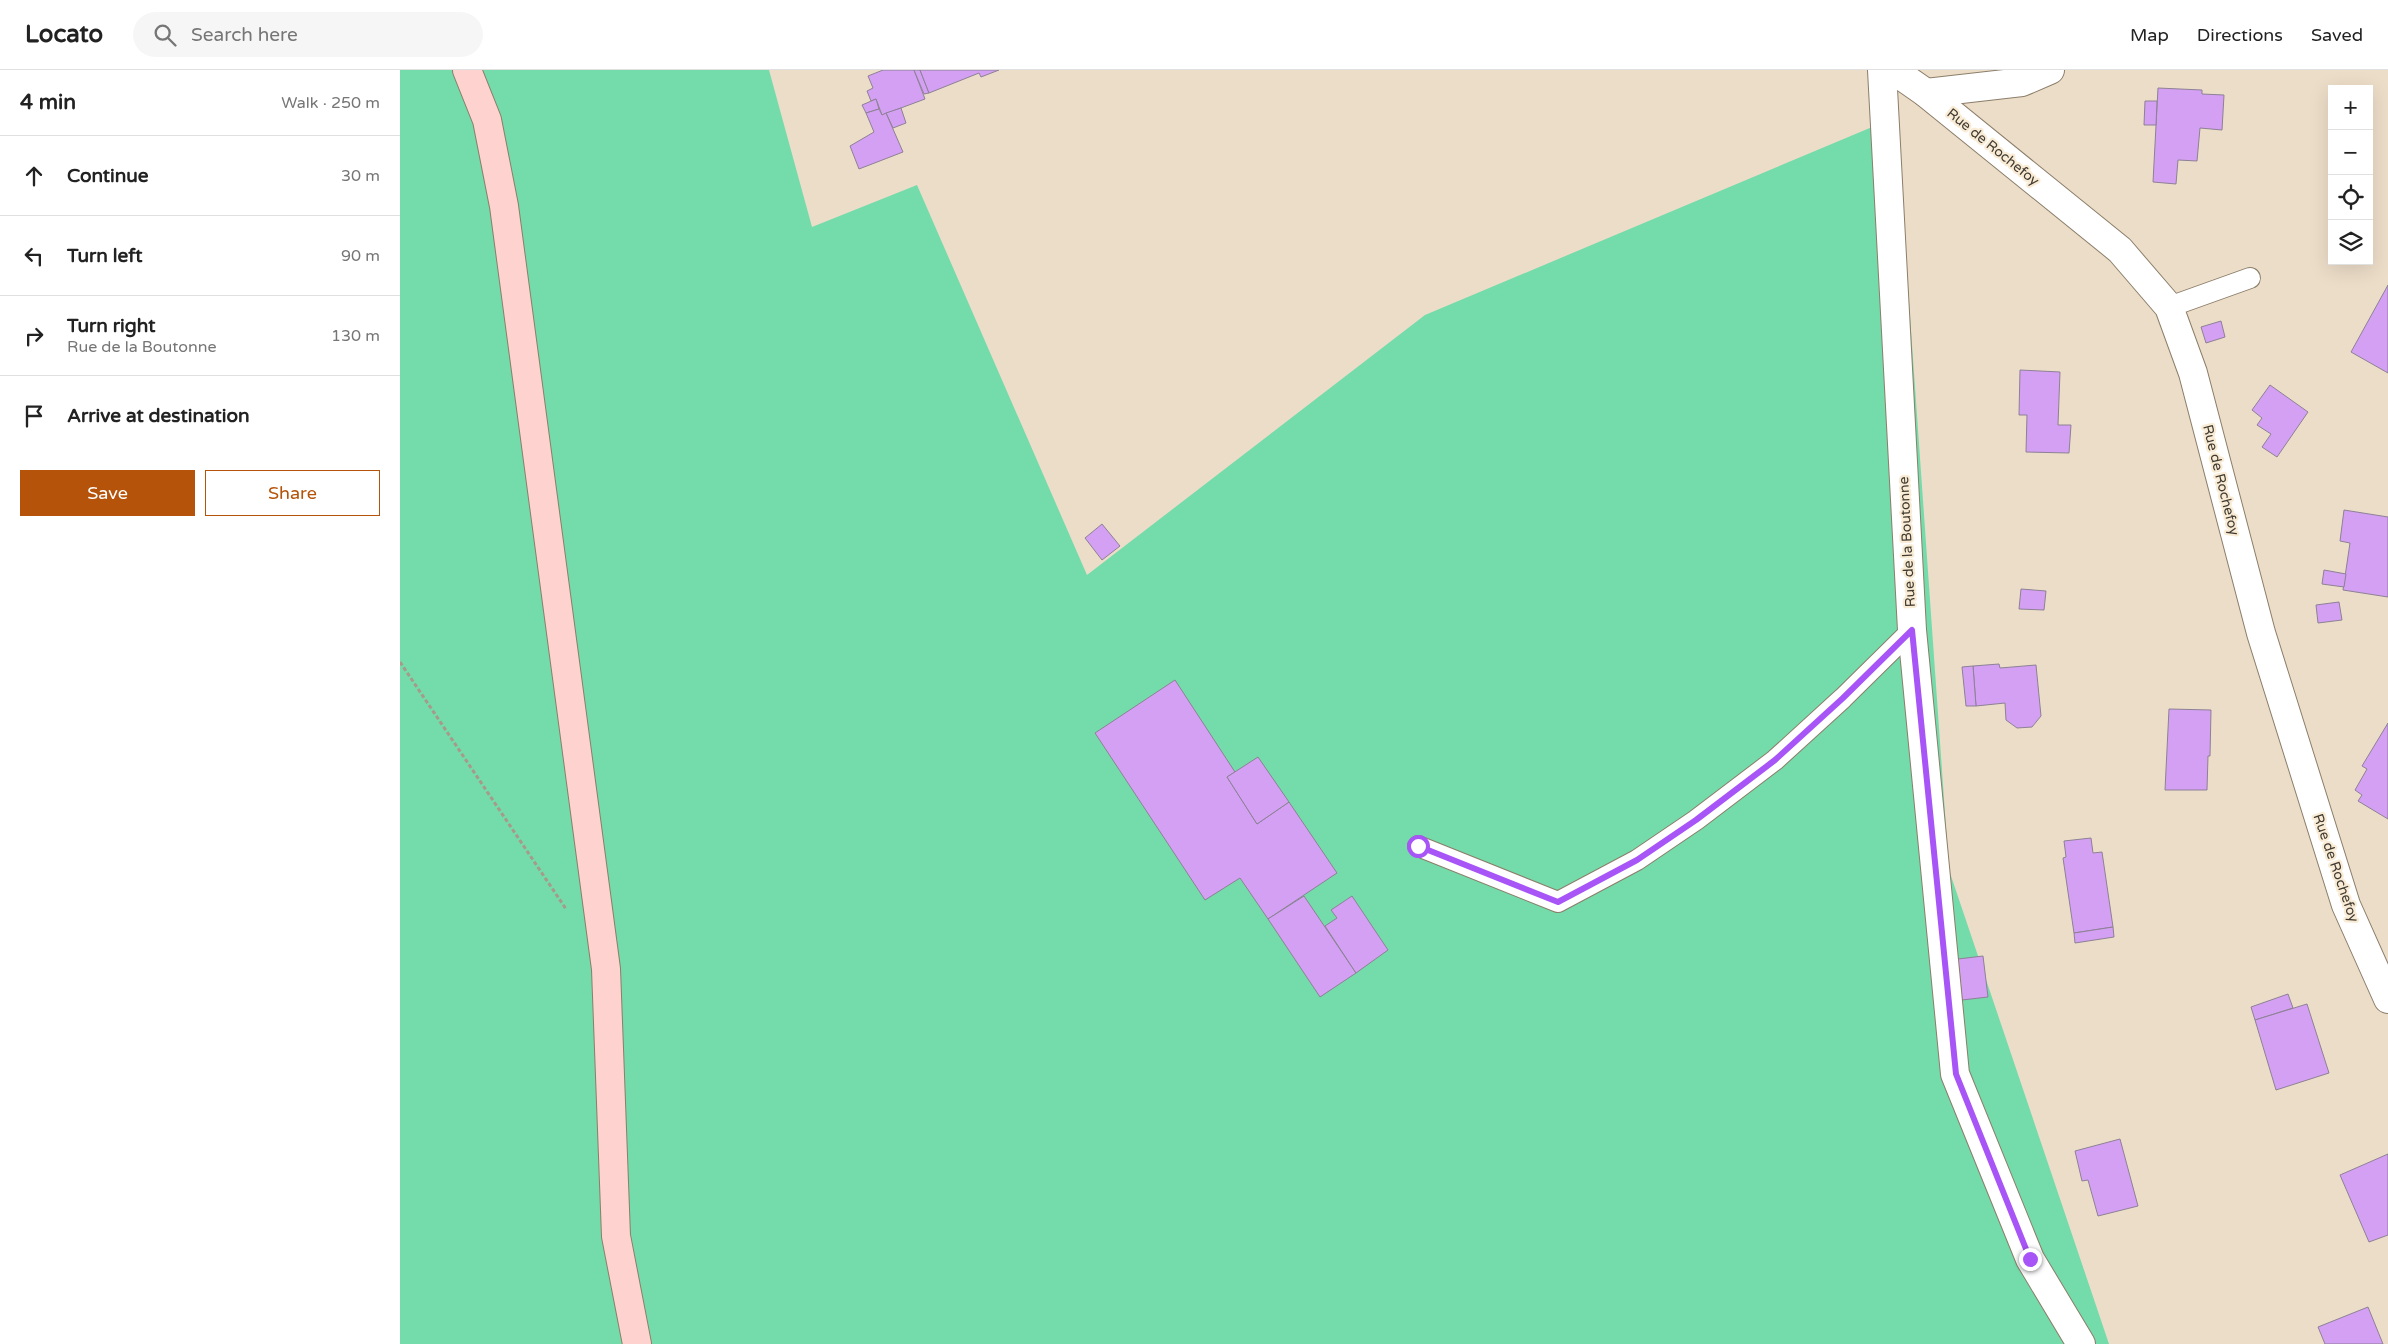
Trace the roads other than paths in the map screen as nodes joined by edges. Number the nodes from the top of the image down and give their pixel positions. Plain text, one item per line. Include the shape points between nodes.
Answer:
1 (467, 70) edge
2 (1882, 70) edge
3 (1893, 70) edge
4 (2050, 70) edge
5 (1926, 93) junction
6 (2250, 278) dead end
7 (2169, 307) junction
8 (1912, 630) junction
9 (1418, 846) dead end
10 (2388, 999) edge
11 (638, 1344) edge
12 (2081, 1344) edge

1 - 11 street via 487,120 504,206 606,969 616,1236
2 - 8 street, Rue de la Boutonne
3 - 5 street, Rue de Rochefoy
4 - 5 street via 2022,82
5 - 7 street, Rue de Rochefoy via 2120,250
6 - 7 lane
7 - 10 street, Rue de Rochefoy via 2193,373 2260,633 2346,905
8 - 9 lane via 1775,760 1637,860 1558,902
8 - 12 street, Rue de la Boutonne via 1956,1074 2030,1259

